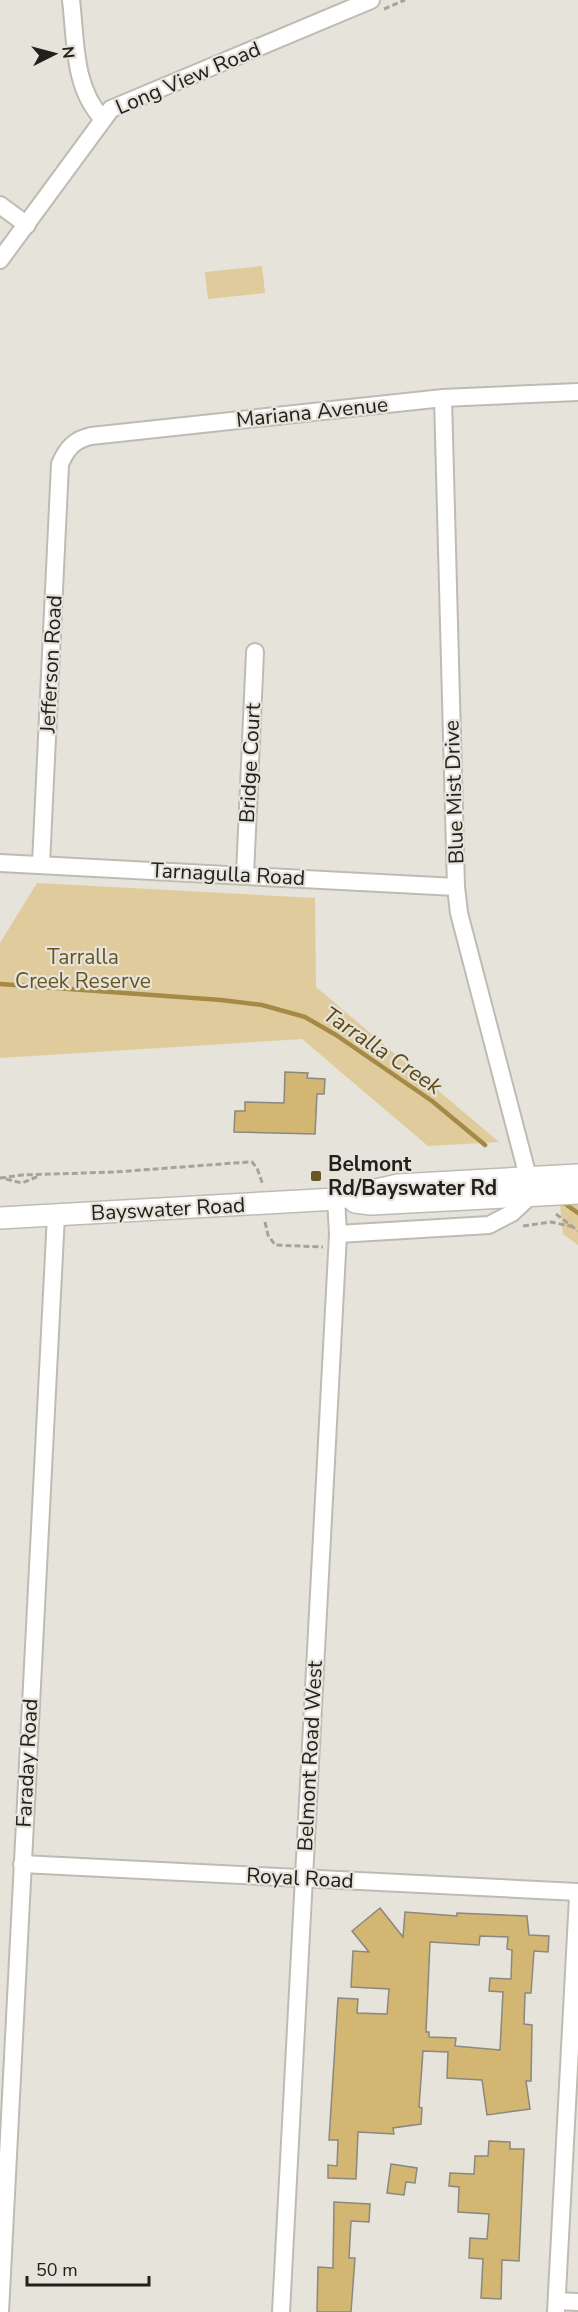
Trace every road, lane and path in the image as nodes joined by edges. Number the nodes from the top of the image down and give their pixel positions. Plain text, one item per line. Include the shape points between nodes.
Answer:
1 (71, 0) edge
2 (405, 0) edge
3 (374, 6) edge
4 (103, 119) junction
5 (0, 205) edge
6 (27, 225) junction
7 (0, 260) edge
8 (578, 392) edge
9 (443, 398) junction
10 (60, 464) joint
11 (255, 652) dead end
12 (0, 862) edge
13 (41, 864) junction
14 (245, 875) junction
15 (456, 887) junction
16 (578, 1175) edge
17 (2, 1178) edge
18 (529, 1187) junction
19 (578, 1193) edge
20 (336, 1200) junction
21 (554, 1213) dead end
22 (56, 1215) junction
23 (0, 1218) edge
24 (574, 1227) junction
25 (497, 1228) junction
26 (578, 1230) edge
27 (338, 1234) junction
28 (22, 1864) junction
29 (303, 1879) junction
30 (578, 1892) edge
31 (578, 1896) edge
32 (574, 2035) edge
33 (578, 2302) edge
34 (556, 2307) edge
35 (0, 2312) edge
36 (281, 2312) edge

1 - 4 street via 80,78 92,108
2 - 3 path
3 - 4 street, Long View Road via 111,109
4 - 6 street, Long View Road
5 - 6 street
6 - 7 street, Long View Road
8 - 9 street, Mariana Avenue
9 - 10 street, Mariana Avenue via 91,436 75,441
9 - 15 street, Blue Mist Drive
10 - 13 street, Jefferson Road
11 - 14 street, Bridge Court
12 - 13 street, Tarnagulla Road
13 - 14 street, Tarnagulla Road
14 - 15 street, Tarnagulla Road
15 - 18 street, Blue Mist Drive
16 - 18 main road, Bayswater Road
17 - 17 path via 12,1175 40,1176 22,1183
18 - 19 main road, Bayswater Road
18 - 20 main road, Bayswater Road via 398,1185
18 - 25 street
20 - 22 main road, Bayswater Road
20 - 27 street, Belmont Road West
21 - 24 path
22 - 23 main road, Bayswater Road
22 - 28 street, Faraday Road
24 - 25 path via 551,1222
24 - 26 path
25 - 27 street
27 - 29 street, Belmont Road West
28 - 29 street, Royal Road
28 - 35 street, Faraday Road
29 - 30 street, Royal Road
29 - 36 street, Belmont Road West
31 - 32 street
32 - 34 street
33 - 34 street

